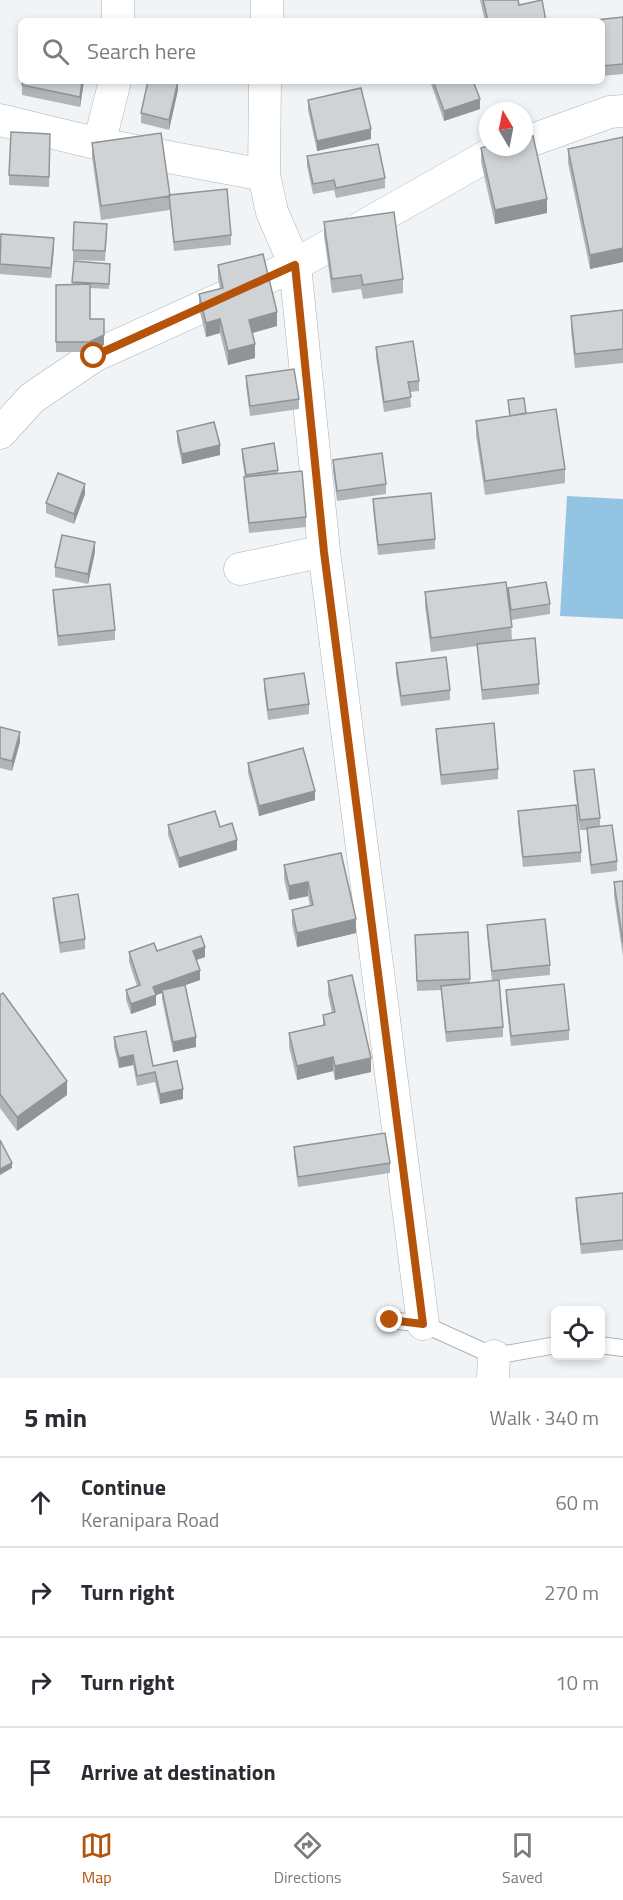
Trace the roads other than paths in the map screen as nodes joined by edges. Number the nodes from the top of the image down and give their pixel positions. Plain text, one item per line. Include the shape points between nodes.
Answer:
1 (118, 0) edge
2 (267, 0) edge
3 (117, 18) edge
4 (267, 18) edge
5 (114, 84) edge
6 (266, 84) edge
7 (623, 111) edge
8 (0, 120) edge
9 (533, 140) edge
10 (99, 144) junction
11 (487, 156) edge
12 (264, 175) junction
13 (283, 271) junction
14 (0, 397) edge
15 (32, 398) junction
16 (0, 433) edge
17 (324, 552) junction
18 (240, 569) dead end
19 (390, 1320) dead end
20 (423, 1324) junction
21 (551, 1346) edge
22 (605, 1346) edge
23 (623, 1348) edge
24 (494, 1367) edge

1 - 3 street
2 - 4 street
5 - 10 street
6 - 12 street
7 - 9 street via 610,112
8 - 10 street
10 - 12 street
11 - 13 street
12 - 13 street
13 - 15 street via 94,356
13 - 17 street
14 - 15 street
15 - 16 street
17 - 18 street
17 - 20 street
19 - 20 lane
20 - 24 lane
21 - 24 lane
22 - 23 lane

